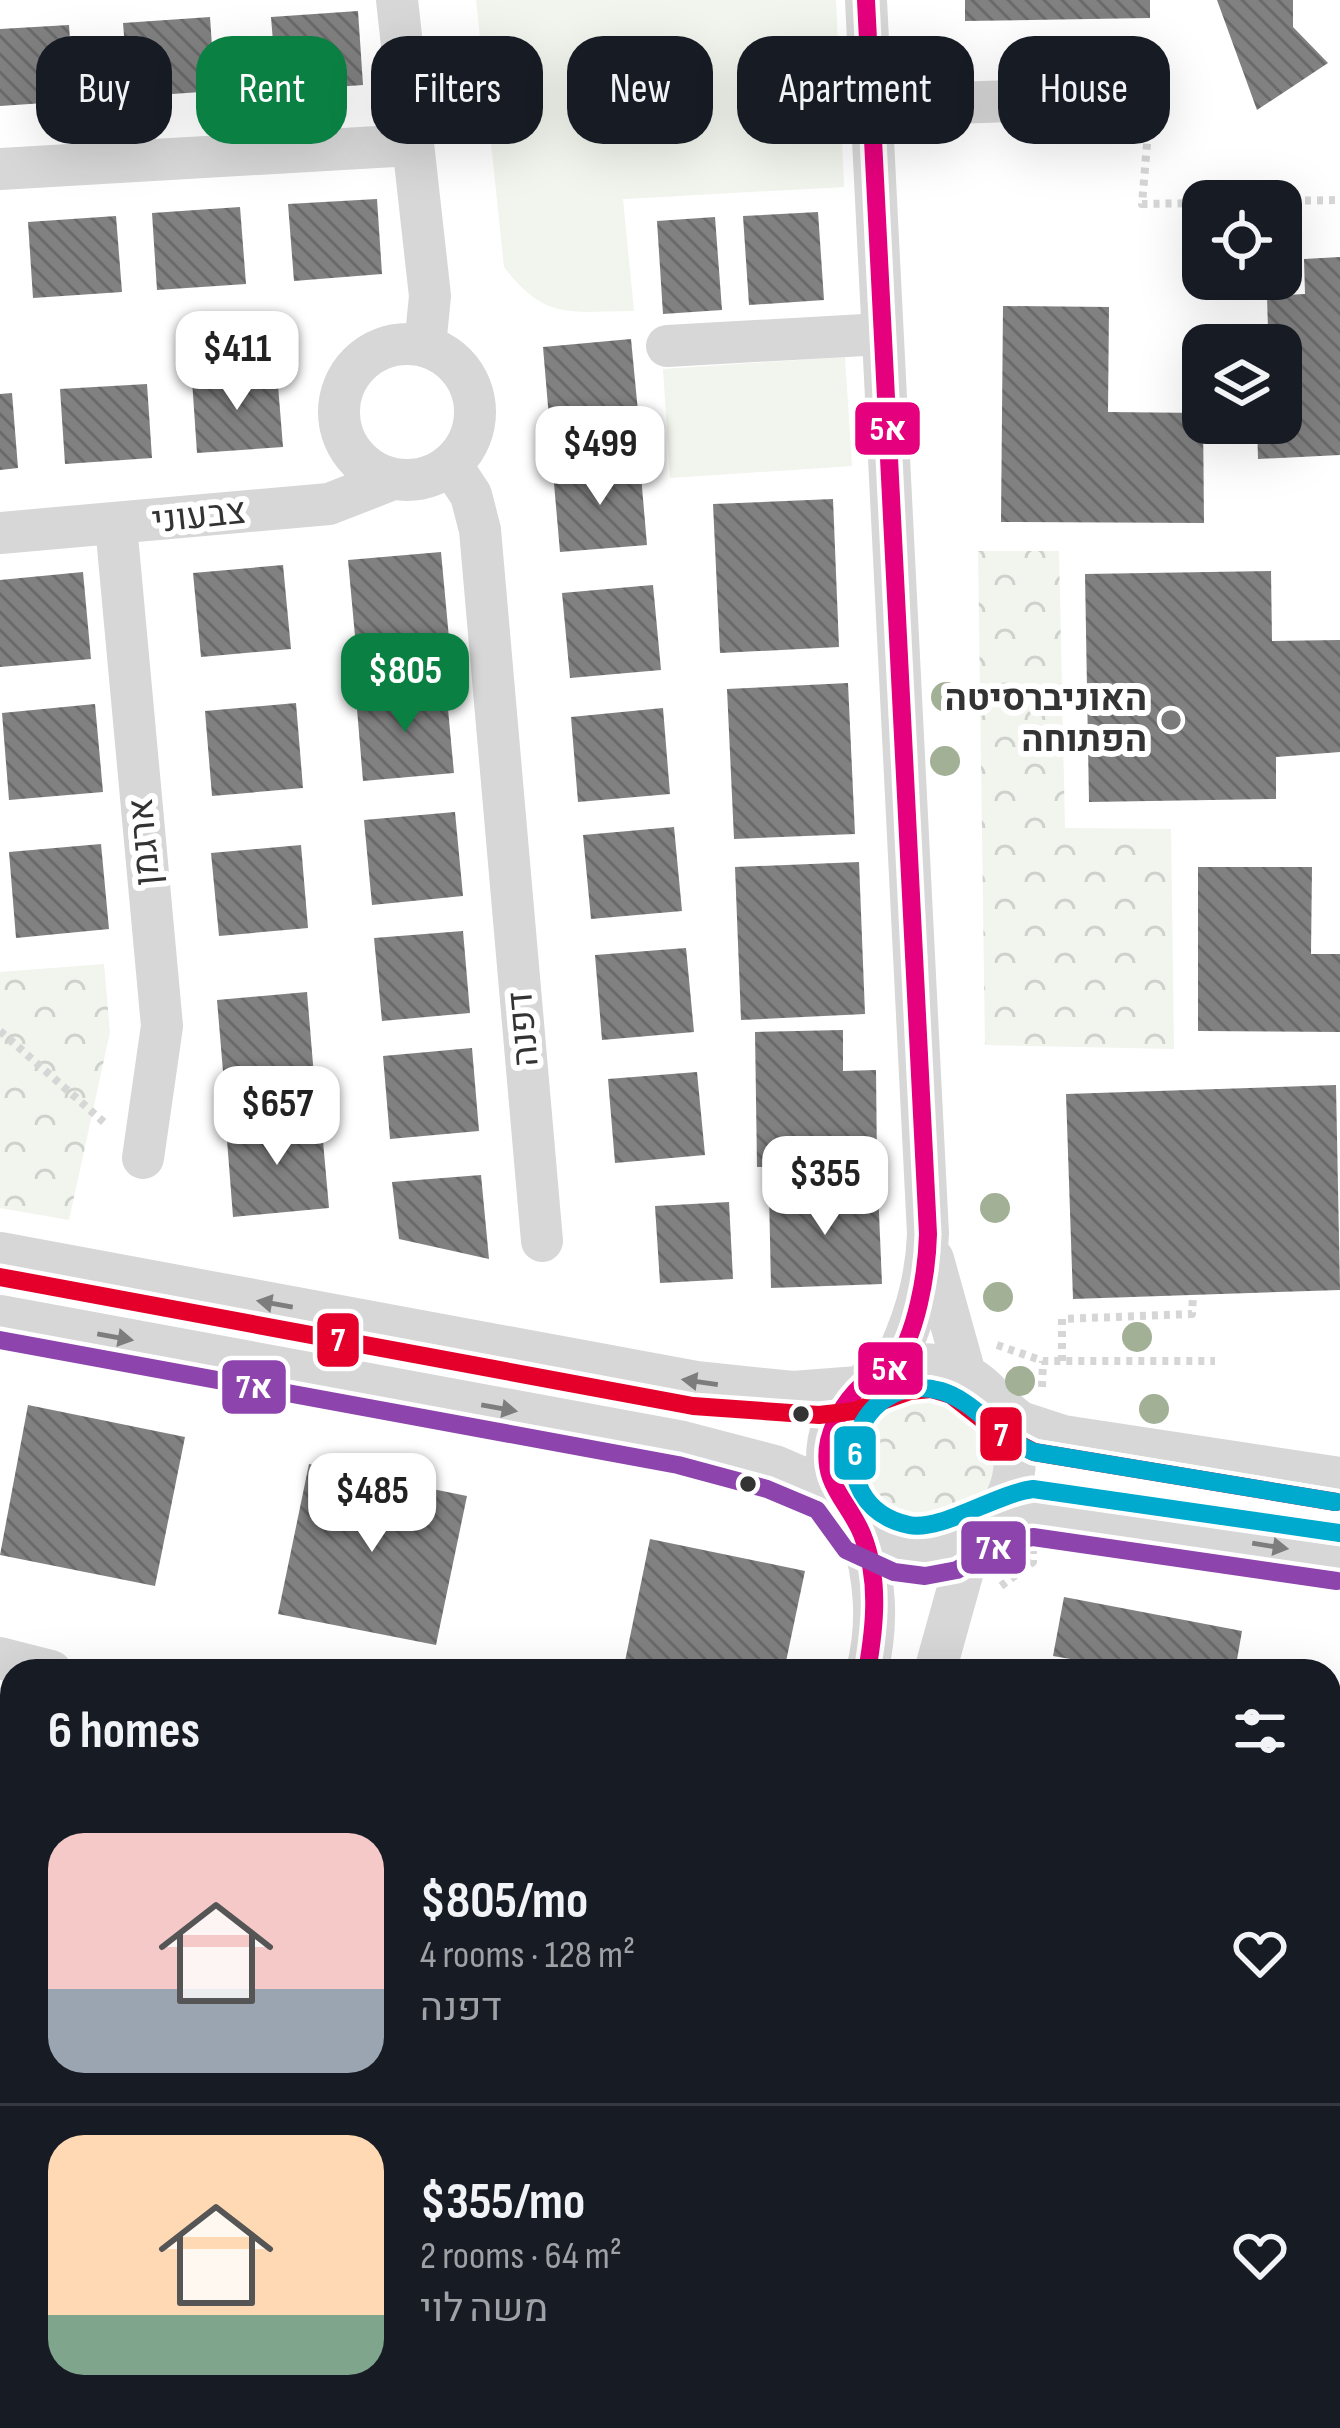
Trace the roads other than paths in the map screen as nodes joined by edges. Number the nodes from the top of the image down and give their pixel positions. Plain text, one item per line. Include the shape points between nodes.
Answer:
1 (398, 0) edge
2 (866, 0) edge
3 (868, 36) edge
4 (873, 144) edge
5 (411, 145) junction
6 (0, 169) edge
7 (882, 334) junction
8 (425, 346) junction
9 (667, 346) dead end
10 (451, 465) junction
11 (393, 479) junction
12 (116, 525) junction
13 (0, 533) edge
14 (143, 1158) road end
15 (928, 1234) junction
16 (542, 1241) dead end
17 (0, 1253) edge
18 (0, 1316) edge
19 (964, 1374) junction
20 (875, 1378) junction
21 (999, 1405) junction
22 (1340, 1478) edge
23 (833, 1491) junction
24 (981, 1529) junction
25 (861, 1531) junction
26 (1340, 1557) edge
27 (869, 1659) edge
28 (939, 1659) edge

1 - 5 street
2 - 3 street
4 - 7 street
5 - 6 street
5 - 8 street via 430,296
7 - 9 street
7 - 15 street
8 - 10 street via 447,356 472,389 475,425
8 - 11 street via 401,344 366,357 340,396 341,433 353,454
10 - 11 street via 430,477
10 - 16 street, דפנה via 471,495 480,530
11 - 12 street, צבעוני via 329,504
12 - 13 street, צבעוני
12 - 14 street, ארגמן via 162,1026
15 - 19 street
15 - 20 street via 920,1299
20 -> 17 street via 793,1392 697,1382
18 -> 23 street via 683,1442
19 - 20 street via 935,1365
19 - 21 street
20 - 23 street via 832,1427 826,1460
21 - 22 street via 1063,1436
21 - 24 street via 1014,1444 1014,1473
23 - 25 street
24 - 25 street via 925,1552
24 -> 26 street via 1014,1515 1076,1516
24 - 28 street
25 - 27 street via 875,1593

